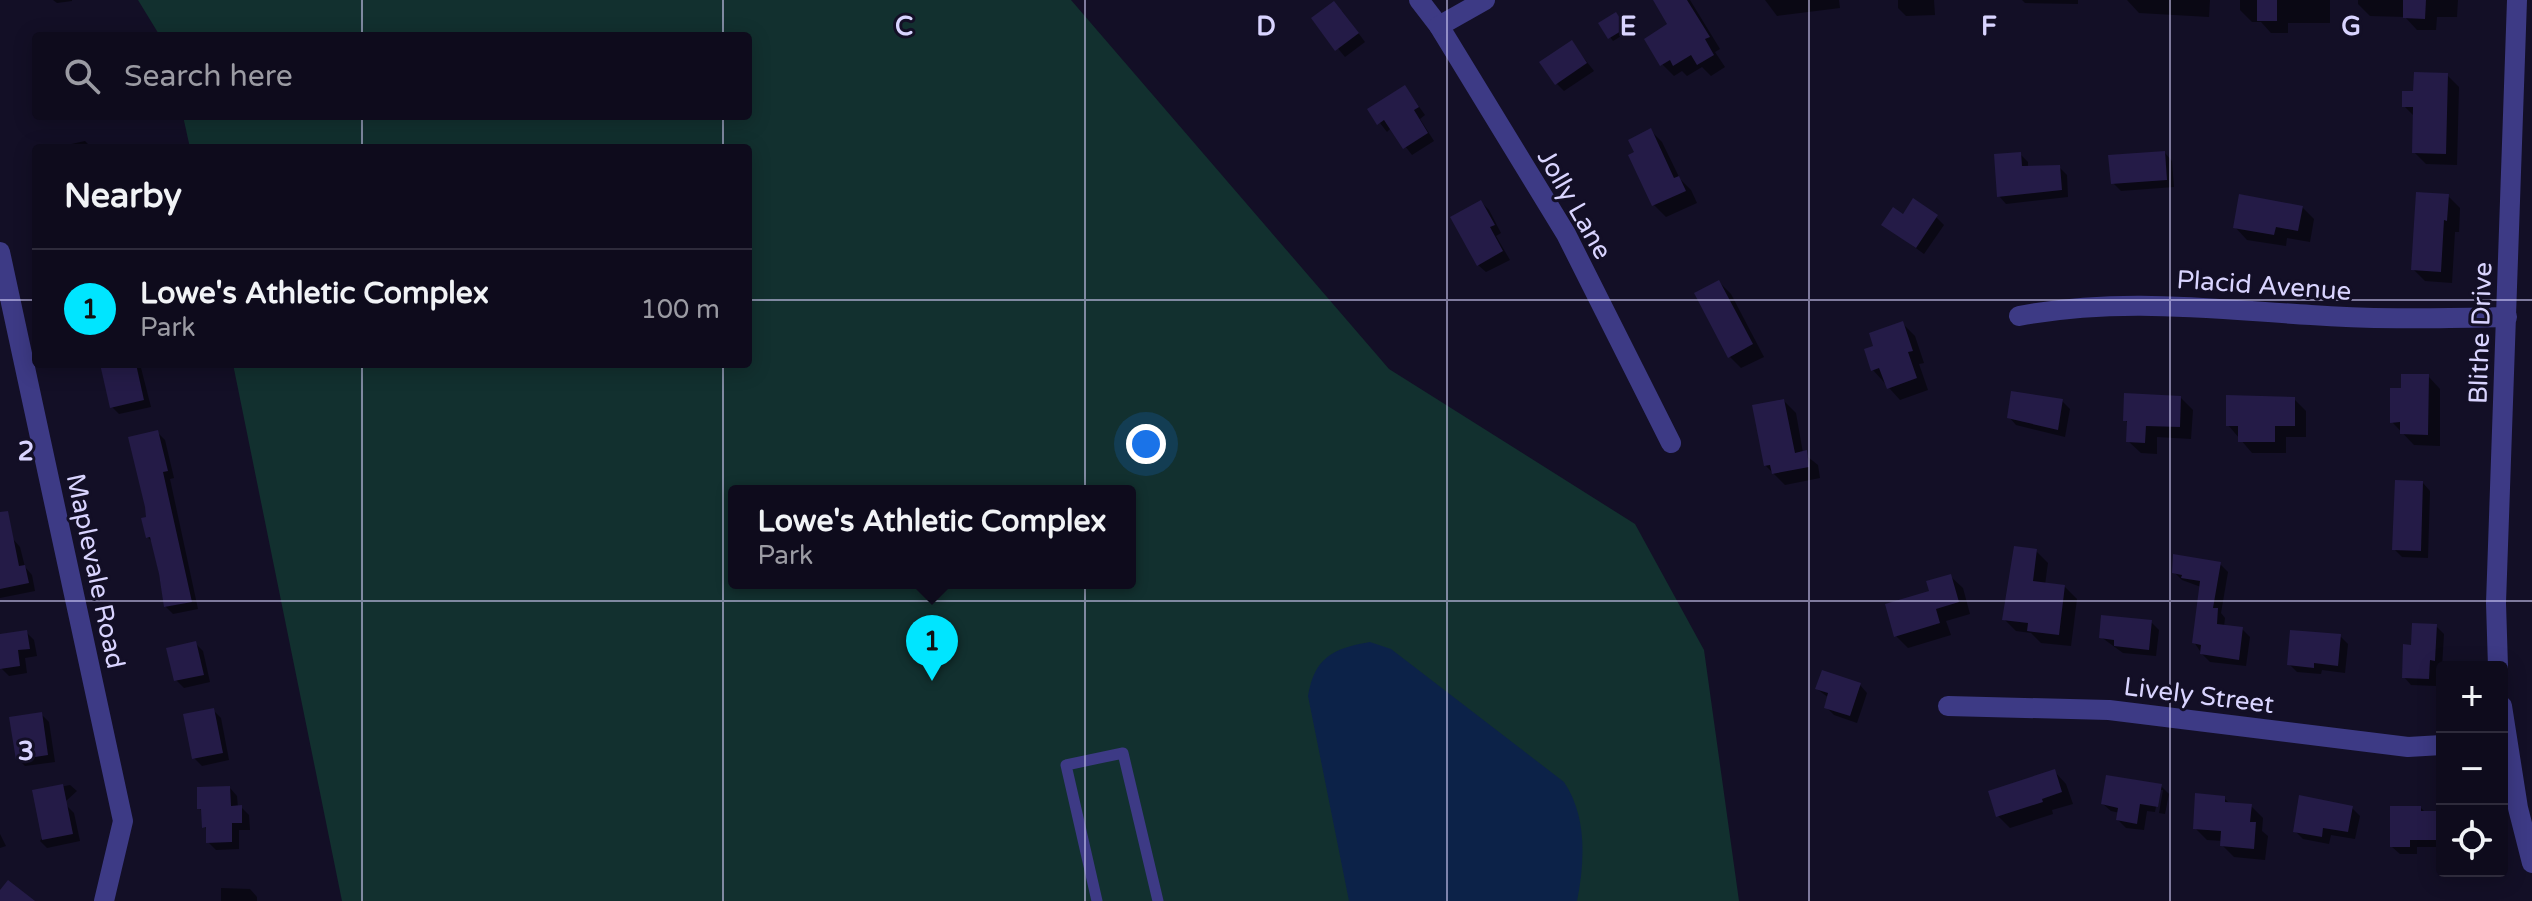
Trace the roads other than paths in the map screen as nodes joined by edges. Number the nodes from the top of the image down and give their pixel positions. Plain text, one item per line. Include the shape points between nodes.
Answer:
1 (1419, 0) edge
2 (1485, 0) edge
3 (2517, 0) edge
4 (1439, 26) junction
5 (0, 252) edge
6 (2019, 316) dead end
7 (2507, 317) junction
8 (1671, 443) dead end
9 (2498, 661) edge
10 (1948, 706) dead end
11 (2436, 745) edge
12 (2508, 759) edge
13 (2532, 863) edge
14 (104, 901) edge
15 (1097, 901) edge
16 (1158, 901) edge

1 - 4 street, Jolly Lane
2 - 4 street
3 - 7 street, Blithe Drive
4 - 8 street, Jolly Lane via 1566,234
5 - 14 street, Maplevale Road via 123,821
6 - 7 street, Placid Avenue via 2122,304 2388,318
7 - 9 street, Blithe Drive
10 - 11 street, Lively Street via 2109,710 2408,747
12 - 13 street
15 - 16 lane via 1066,765 1123,753

